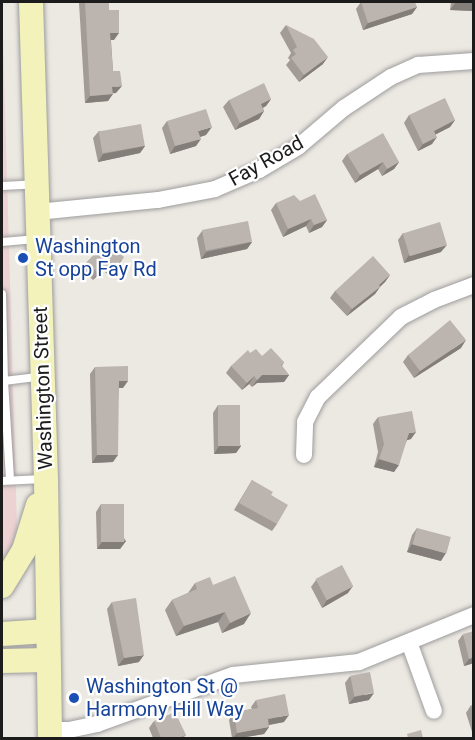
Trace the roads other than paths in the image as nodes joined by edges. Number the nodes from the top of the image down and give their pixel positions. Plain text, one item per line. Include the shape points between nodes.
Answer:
1 (31, 2) edge
2 (474, 62) edge
3 (36, 184) junction
4 (2, 186) edge
5 (37, 212) junction
6 (38, 239) junction
7 (2, 242) edge
8 (474, 285) edge
9 (2, 294) edge
10 (42, 376) junction
11 (4, 381) junction
12 (304, 455) dead end
13 (46, 479) junction
14 (6, 481) edge
15 (2, 586) edge
16 (474, 615) edge
17 (47, 631) junction
18 (2, 634) edge
19 (409, 642) junction
20 (47, 660) junction
21 (2, 661) edge
22 (434, 711) dead end
23 (53, 736) edge

1 - 3 main road, Washington Street
2 - 5 street, Fay Road via 418,65 391,77 344,108 297,147 259,170 215,189 158,200
3 - 4 lane
3 - 5 main road, Washington Street
5 - 6 main road, Washington Street
6 - 7 lane
6 - 10 main road, Washington Street
8 - 12 street via 401,317 318,398 305,422
9 - 11 lane
10 - 11 lane
10 - 13 main road, Washington Street
11 - 14 lane
13 - 14 lane
13 - 15 main road via 24,550
13 - 17 main road, Washington Street
16 - 19 street
17 - 18 main road
17 - 20 main road, Washington Street
19 - 22 street
19 - 23 street via 359,662 233,675
20 - 21 main road
20 - 23 main road, Washington Street

